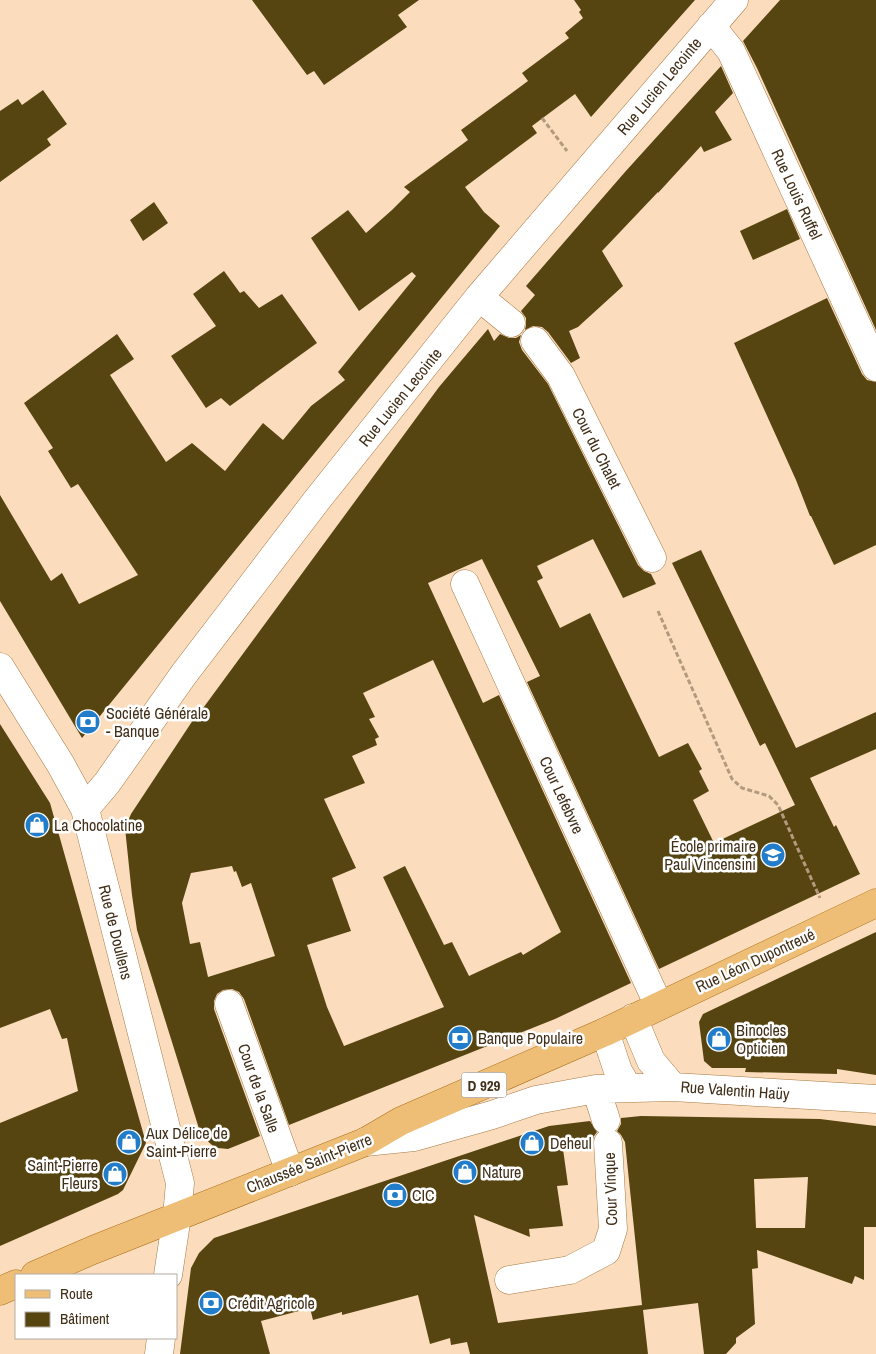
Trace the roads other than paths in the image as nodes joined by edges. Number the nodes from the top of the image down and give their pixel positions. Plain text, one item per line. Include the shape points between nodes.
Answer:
1 (734, 0) edge
2 (711, 26) junction
3 (479, 298) junction
4 (510, 324) dead end
5 (535, 342) dead end
6 (874, 357) edge
7 (652, 558) dead end
8 (465, 584) dead end
9 (0, 667) edge
10 (85, 809) junction
11 (876, 903) edge
12 (229, 1004) dead end
13 (659, 1006) junction
14 (633, 1018) junction
15 (606, 1032) junction
16 (673, 1087) junction
17 (628, 1088) junction
18 (596, 1089) junction
19 (876, 1099) edge
20 (365, 1142) junction
21 (290, 1172) junction
22 (177, 1216) junction
23 (38, 1274) edge
24 (168, 1274) edge
25 (509, 1280) dead end
26 (15, 1284) edge
27 (0, 1291) edge
28 (161, 1339) edge
29 (159, 1354) edge

1 - 2 street, Rue Lucien Lecointe
2 - 3 street, Rue Lucien Lecointe
2 - 6 street, Rue Louis Ruffel via 731,50
3 - 4 street
3 - 10 street, Rue Lucien Lecointe via 311,508
5 - 7 street, Cour du Chalet via 561,376
8 - 13 street, Cour Lefebvre
9 - 10 street, Rue de Doullens via 62,765
10 - 22 street, Rue de Doullens via 180,1183
11 - 13 main road, Rue Léon Dupontreué / D 929
12 - 21 street, Cour de la Salle
13 - 14 main road, Rue Léon Dupontreué / D 929
14 - 15 main road, Chaussée Saint-Pierre / D 929
14 - 16 street, Rue Valentin Haüy via 651,1061
15 - 17 street via 618,1071
15 - 20 main road, Chaussée Saint-Pierre / D 929 via 401,1121
16 - 17 street, D 929
16 - 19 street, Rue Valentin Haüy
17 - 18 street, D 929
18 - 20 street, D 929 via 536,1100 414,1137
18 - 25 street, Cour Vinque via 607,1132 613,1229 606,1251 570,1270
20 - 21 main road, Chaussée Saint-Pierre / D 929
21 - 22 main road, Chaussée Saint-Pierre / D 929
22 - 23 main road, Chaussée Saint-Pierre / D 929
22 - 24 street, Rue de Doullens
26 - 27 main road
28 - 29 street

